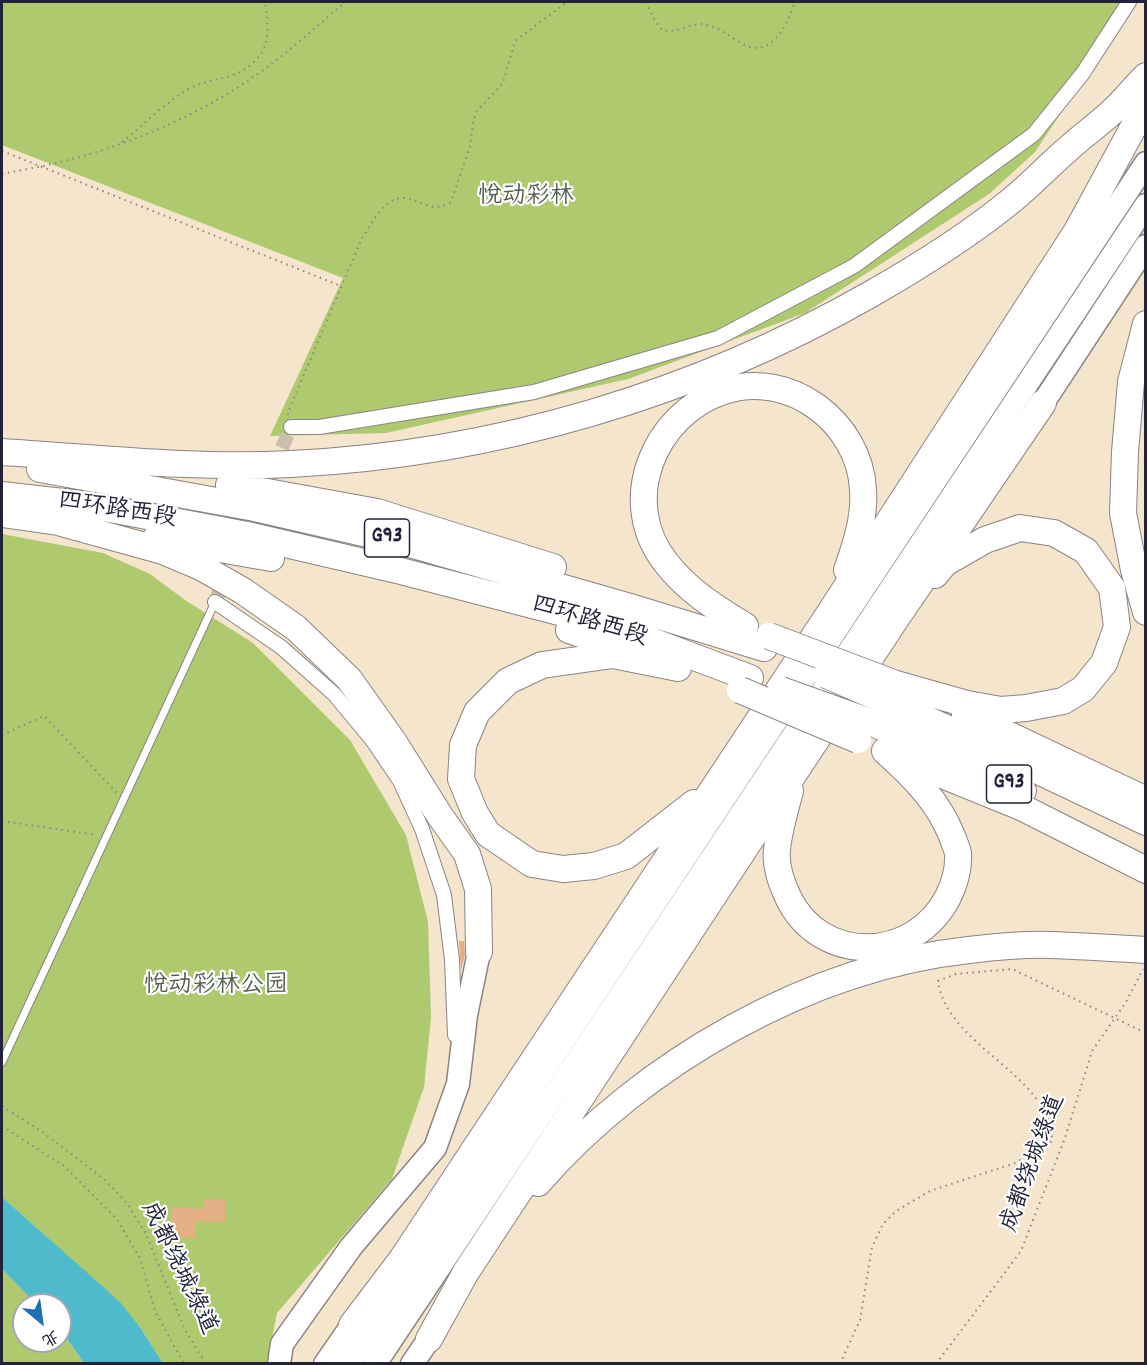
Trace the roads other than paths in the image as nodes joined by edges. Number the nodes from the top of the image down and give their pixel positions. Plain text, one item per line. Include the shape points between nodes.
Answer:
1 (1129, 2) edge
2 (1146, 76) edge
3 (1146, 104) edge
4 (1146, 163) edge
5 (1146, 206) edge
6 (1146, 246) edge
7 (1146, 324) edge
8 (1043, 403) joint
9 (291, 427) road end
10 (2, 453) edge
11 (45, 455) junction
12 (2, 464) edge
13 (2, 495) edge
14 (2, 514) edge
15 (58, 522) junction
16 (215, 602) joint
17 (831, 611) junction
18 (1146, 612) edge
19 (895, 620) junction
20 (745, 626) junction
21 (766, 642) junction
22 (678, 668) junction
23 (745, 684) junction
24 (890, 692) junction
25 (864, 731) junction
26 (885, 751) junction
27 (796, 772) junction
28 (711, 790) junction
29 (1146, 800) edge
30 (1146, 822) edge
31 (1146, 852) edge
32 (1146, 870) edge
33 (1146, 950) edge
34 (479, 952) joint
35 (2, 1062) edge
36 (458, 1084) junction
37 (466, 1272) junction
38 (352, 1326) joint
39 (429, 1339) joint
40 (279, 1364) edge
41 (325, 1364) edge
42 (350, 1364) edge
43 (375, 1364) edge
44 (412, 1364) edge

1 - 9 street via 1083,73 1034,134 854,266 718,338 534,392 319,427
2 - 11 highway via 1013,200 912,270 809,328 640,398 490,439 363,459 288,465 205,464
3 - 17 highway via 1077,231
4 - 42 main road
5 - 43 main road
6 - 8 main road
7 - 18 highway via 1131,382 1123,513
8 - 19 highway
10 - 11 highway
11 - 20 highway via 377,512
12 - 21 highway, 四环路西段 / G93 via 243,506 403,542
13 - 23 highway, 四环路西段 / G93 via 89,505 225,530 393,568 609,625
14 - 15 highway
15 - 22 highway via 246,552 390,585 549,623
15 - 34 highway via 163,551 201,567 296,628 349,679 466,854 478,889
16 - 35 lane
16 - 36 street via 281,648 334,694 400,782 422,829 444,895 452,960
17 - 20 highway via 848,569 862,514 859,464 850,445 829,416 808,400 758,386 726,390 681,414 663,435 652,454 644,499 647,522 666,563 696,594
17 - 28 highway
19 - 24 highway via 945,563 985,540 1020,528 1054,533 1086,551 1112,588 1117,627 1104,663 1083,689 1063,700 1001,710
19 - 27 highway
20 - 21 highway
21 - 24 highway, 四环路西段 / G93, bridge
22 - 23 highway
22 - 28 highway via 613,655 542,665 508,681 477,712 464,744 461,779 488,834 532,864 563,869 594,866 626,856
23 - 25 highway, 四环路西段 / G93, bridge
24 - 29 highway via 996,727
24 - 30 highway, 四环路西段 / G93 via 975,741
25 - 26 highway
25 - 31 highway, 四环路西段 / G93 via 983,771
26 - 27 highway via 923,788 945,819 958,852 956,880 942,908 922,929 899,942 868,948 838,943 815,932 794,910 779,878 777,850
26 - 32 highway via 1021,807
27 - 37 highway
28 - 38 highway via 402,1259
33 - 37 highway via 1048,945 967,950 846,977 775,1005 703,1045 642,1086 591,1129 540,1180
34 - 36 main road
36 - 40 main road via 435,1148 351,1247 282,1344
37 - 39 highway
38 - 41 main road
39 - 44 main road

